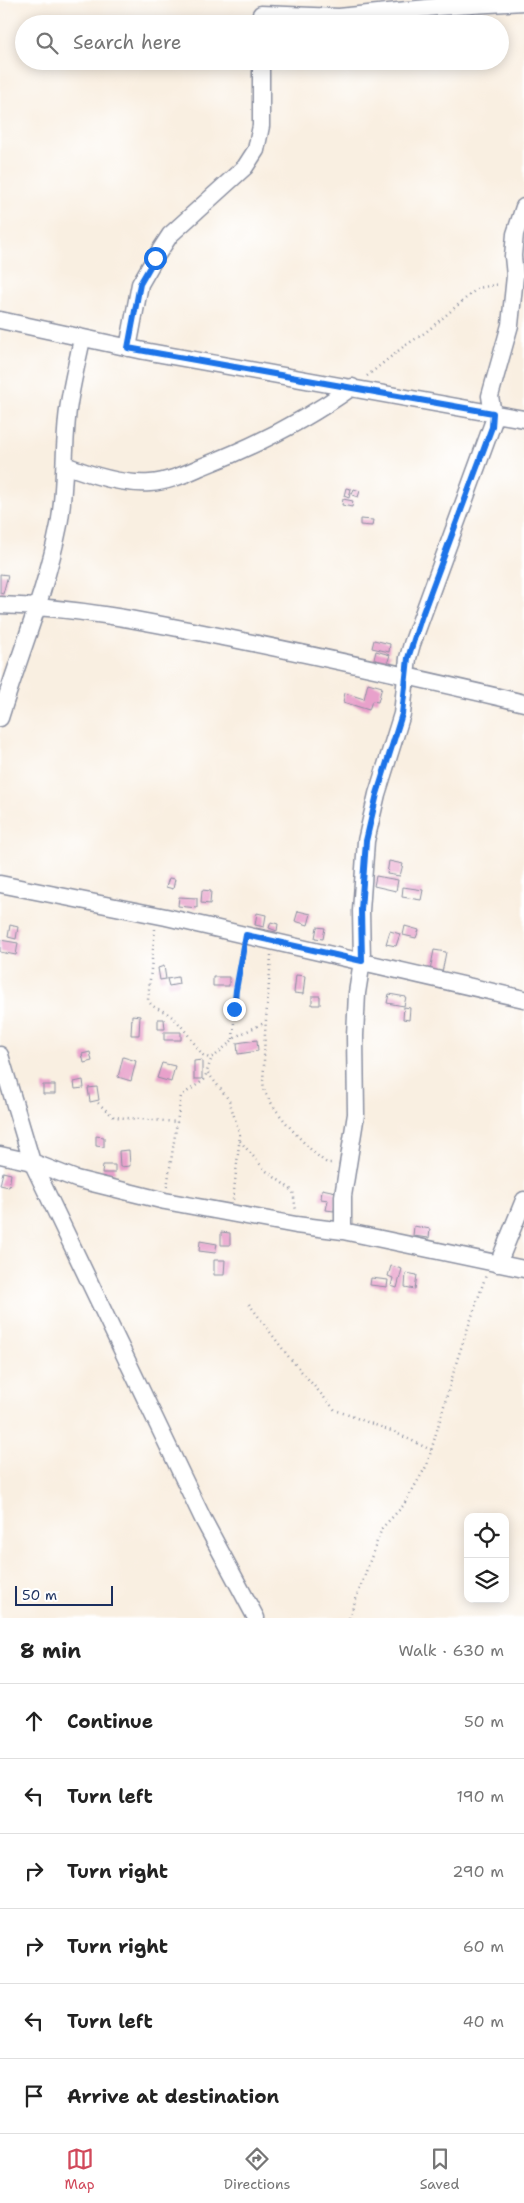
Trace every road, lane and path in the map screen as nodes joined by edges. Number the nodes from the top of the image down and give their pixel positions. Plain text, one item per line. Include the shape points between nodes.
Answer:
1 (524, 2) edge
2 (382, 7) edge
3 (261, 12) edge
4 (308, 15) edge
5 (348, 15) edge
6 (261, 70) edge
7 (524, 207) edge
8 (514, 283) junction
9 (0, 320) edge
10 (82, 339) junction
11 (128, 348) junction
12 (352, 387) junction
13 (493, 413) junction
14 (524, 419) edge
15 (65, 465) junction
16 (0, 605) edge
17 (39, 606) junction
18 (406, 675) junction
19 (524, 703) edge
20 (0, 718) edge
21 (0, 884) edge
22 (158, 916) junction
23 (246, 935) junction
24 (271, 941) junction
25 (362, 961) junction
26 (524, 999) edge
27 (264, 1023) junction
28 (233, 1039) junction
29 (0, 1055) edge
30 (212, 1057) junction
31 (208, 1073) junction
32 (98, 1103) dead end
33 (178, 1122) junction
34 (240, 1141) junction
35 (349, 1152) junction
36 (0, 1156) edge
37 (32, 1162) junction
38 (524, 1200) edge
39 (165, 1201) junction
40 (232, 1212) junction
41 (296, 1226) junction
42 (343, 1231) junction
43 (494, 1263) junction
44 (524, 1269) edge
45 (249, 1304) dead end
46 (431, 1450) junction
47 (256, 1618) edge
48 (349, 1618) edge

1 - 2 street
2 - 5 street
3 - 4 street
6 - 11 street via 261,126 256,150 245,167 170,235 155,258 140,284
7 - 8 street via 515,234
8 - 12 path via 478,288
8 - 13 street via 510,326 490,396
9 - 10 street
10 - 11 street
10 - 15 street via 68,411
11 - 12 street
12 - 13 street
12 - 15 street via 324,408 268,439 162,482 135,483 89,474
13 - 14 street
13 - 18 street via 492,427 412,644
15 - 17 street via 59,525
16 - 17 street
17 - 18 street via 135,620
17 - 20 street via 19,654
18 - 19 street
18 - 25 street via 402,714 366,841 361,910
21 - 22 street
22 - 23 street
22 - 30 path via 152,944 148,1000 174,1020 203,1055
23 - 24 street
23 - 28 path via 236,990
24 - 25 street
24 - 27 path via 270,991
25 - 26 street
25 - 35 street via 356,1010 356,1114
27 - 28 path
27 - 35 path via 263,1082 267,1096 308,1148 324,1162 331,1164 338,1155
28 - 30 path
29 - 37 street
30 - 31 path
31 - 33 path via 204,1080 182,1095
31 - 34 path via 230,1103
32 - 33 path via 114,1117
33 - 39 path
34 - 40 path
34 - 41 path via 265,1170 293,1191
35 - 42 street via 342,1196
36 - 37 street
37 - 39 street via 76,1179
37 - 47 street via 203,1519
38 - 43 street
39 - 40 street
40 - 41 street
41 - 42 street
42 - 43 street
43 - 44 street
43 - 46 path via 458,1357
45 - 46 path via 335,1410
46 - 48 path via 421,1478 403,1506 382,1528

